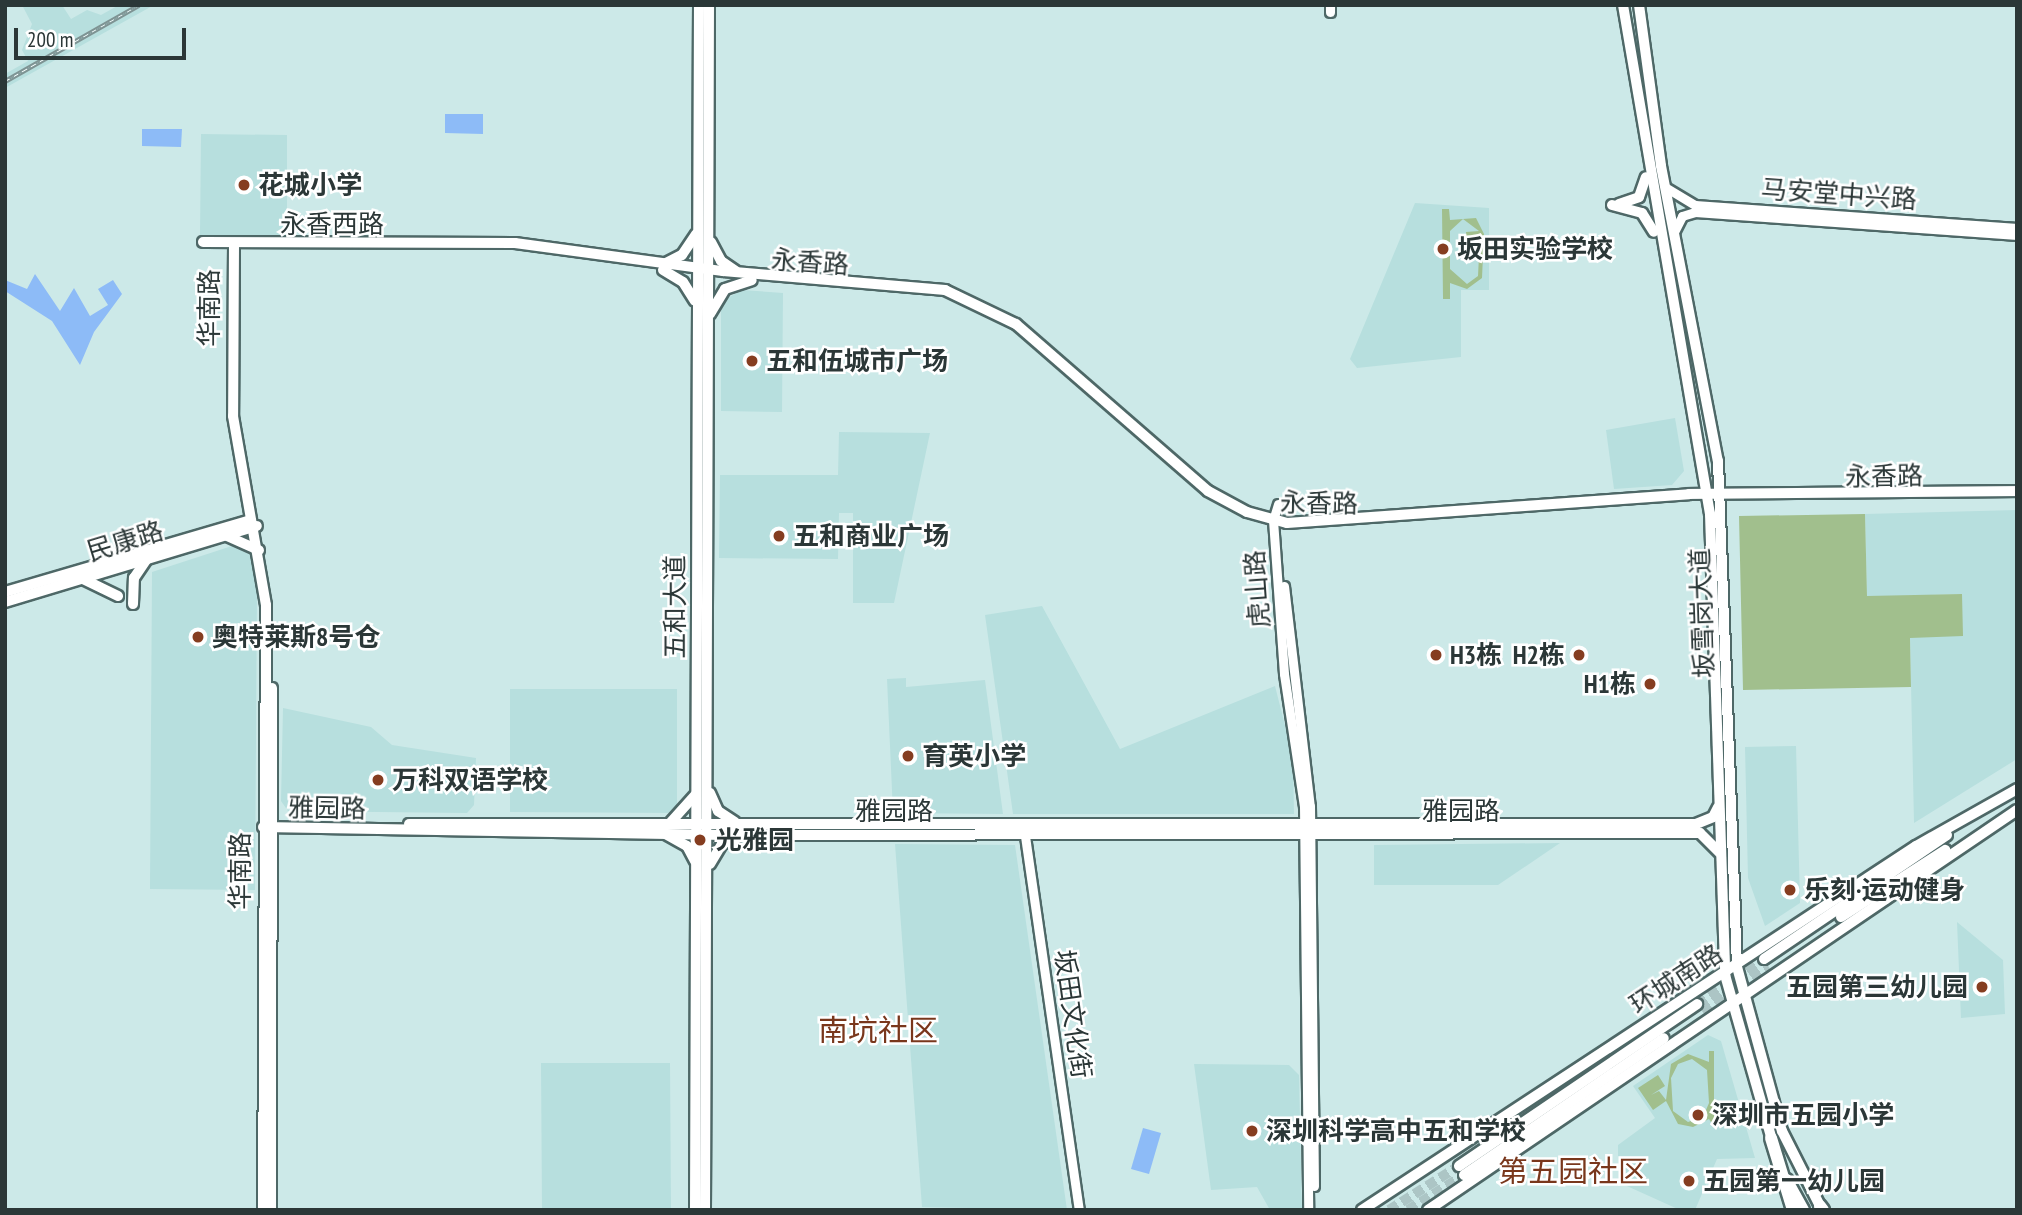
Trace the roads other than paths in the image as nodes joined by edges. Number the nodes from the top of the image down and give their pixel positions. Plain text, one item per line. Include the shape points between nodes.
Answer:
1 (699, 5) edge
2 (709, 5) edge
3 (1623, 5) edge
4 (1639, 5) edge
5 (1647, 168) junction
6 (1665, 186) junction
7 (705, 227) junction
8 (2017, 228) edge
9 (1674, 234) junction
10 (2017, 235) edge
11 (203, 242) dead end
12 (1660, 244) junction
13 (234, 245) junction
14 (662, 267) junction
15 (703, 272) junction
16 (742, 273) junction
17 (752, 280) junction
18 (697, 309) junction
19 (704, 321) junction
20 (2017, 491) edge
21 (246, 492) junction
22 (1705, 497) junction
23 (1721, 497) junction
24 (2017, 497) edge
25 (255, 523) junction
26 (1277, 524) junction
27 (223, 531) junction
28 (259, 550) junction
29 (151, 556) junction
30 (80, 579) junction
31 (5, 592) edge
32 (118, 596) dead end
33 (5, 602) edge
34 (133, 604) dead end
35 (703, 784) junction
36 (2017, 790) edge
37 (1718, 807) junction
38 (2017, 809) edge
39 (269, 827) junction
40 (1024, 828) junction
41 (662, 829) junction
42 (702, 829) junction
43 (1308, 829) junction
44 (742, 830) junction
45 (1719, 852) junction
46 (696, 869) junction
47 (708, 873) junction
48 (1737, 967) junction
49 (1725, 975) junction
50 (1742, 992) junction
51 (1730, 1000) junction
52 (1649, 1023) junction
53 (1626, 1077) junction
54 (1522, 1135) junction
55 (1771, 1138) junction
56 (1494, 1143) junction
57 (1822, 1209) edge
58 (263, 1210) edge
59 (271, 1210) edge
60 (695, 1210) edge
61 (705, 1210) edge
62 (1079, 1210) edge
63 (1308, 1210) edge
64 (1314, 1210) edge
65 (1362, 1210) edge
66 (1428, 1210) edge
67 (1793, 1210) edge
68 (1804, 1210) edge

1 - 7 main road, 五和大道
2 - 7 main road, 五和大道
3 - 5 main road, 坂雪岗大道
4 - 6 main road, 坂雪岗大道
5 - 12 main road, 坂雪岗大道
5 - 12 main road via 1639,197 1612,205 1645,216
6 - 8 street, 马安堂中兴路 via 1695,205
6 - 9 main road, 坂雪岗大道
7 - 14 main road via 682,255
7 - 15 main road, 五和大道
7 - 16 main road via 721,261
9 - 10 street, 马安堂中兴路 via 1677,221 1695,212
9 - 23 main road, 坂雪岗大道
11 - 13 main road, 永香西路
12 - 22 main road, 坂雪岗大道
13 - 14 main road, 永香西路 via 529,244
13 - 21 main road, 华南路 via 232,398
13 - 25 main road, 华南路 via 239,416
14 - 15 main road, 永香西路
14 - 18 main road via 688,287
15 - 16 main road, 永香路
15 - 17 main road, 永香路
15 - 18 main road, 五和大道
15 - 19 main road, 五和大道
16 - 26 main road, 永香路 via 932,288 982,303 1016,324 1197,484 1237,508
17 - 19 main road via 720,294
17 - 26 main road, 永香路 via 922,293 979,308 1194,489 1235,514
18 - 19 main road, 五和大道
19 - 35 main road, 五和大道
20 - 23 main road, 永香路
21 - 25 main road, 华南路
21 - 27 main road via 242,510
22 - 23 main road, 永香路
22 - 26 main road, 永香路
22 - 37 main road, 坂雪岗大道
23 - 24 main road, 永香路
23 - 48 main road, 坂雪岗大道
25 - 27 main road, 民康路
25 - 28 main road, 华南路
25 - 39 main road, 华南路 via 272,624
26 - 43 street, 虎山路
27 - 28 main road
27 - 29 main road, 民康路
27 - 31 main road, 民康路
28 - 39 main road, 华南路 via 266,614
29 - 30 main road, 民康路
29 - 34 main road via 136,573
30 - 32 main road
30 - 33 main road, 民康路
35 - 41 main road via 683,816
35 - 42 main road, 五和大道
35 - 44 main road via 718,811
36 - 38 main road, 环城南路 via 1766,963 1916,866
36 - 48 main road, 环城南路 via 1916,846
37 - 43 main road, 雅园路 via 1713,817 1696,824
37 - 45 main road, 坂雪岗大道
38 - 50 main road, 环城南路
39 - 41 main road, 雅园路
39 - 58 main road, 华南路
39 - 59 main road, 华南路
40 - 43 main road, 雅园路
40 - 44 main road, 雅园路
40 - 62 street, 坂田文化街
41 - 42 main road, 雅园路
41 - 46 main road via 687,846
42 - 44 main road, 雅园路
42 - 46 main road, 五和大道
42 - 47 main road, 五和大道
43 - 45 main road, 雅园路 via 1700,833
43 - 63 street, 虎山路
43 - 64 street, 虎山路
44 - 47 main road via 719,847
45 - 49 main road, 坂雪岗大道
46 - 60 main road, 五和大道
47 - 61 main road, 五和大道
48 - 49 main road, 环城南路
48 - 50 main road, 坂雪岗大道
49 - 51 main road, 坂雪岗大道
49 - 52 main road, 环城南路
50 - 51 main road, 环城南路
50 - 57 main road, 坂雪岗大道 via 1782,1131
51 - 53 main road, 环城南路
51 - 55 main road, 坂雪岗大道
52 - 56 main road
52 - 65 main road, 环城南路
53 - 54 main road
53 - 66 main road, 环城南路
54 - 56 main road, 环城南路 via 1461,1170
54 - 56 main road, 环城南路 via 1700,1008
55 - 67 highway
55 - 68 main road, 坂雪岗大道

